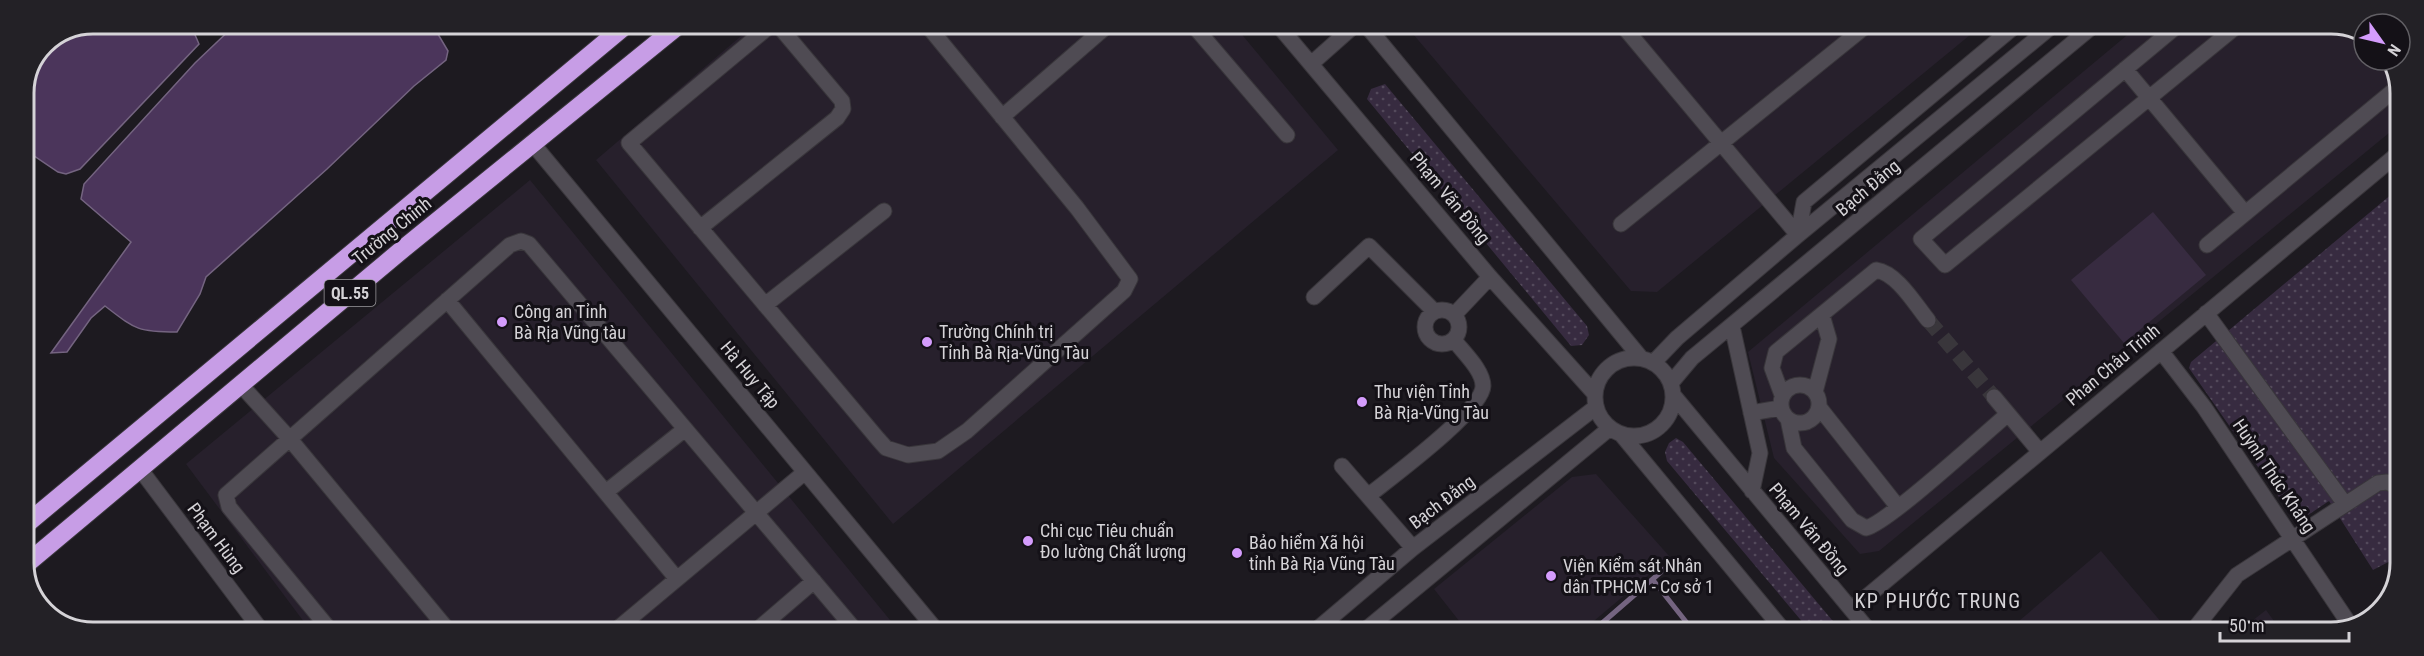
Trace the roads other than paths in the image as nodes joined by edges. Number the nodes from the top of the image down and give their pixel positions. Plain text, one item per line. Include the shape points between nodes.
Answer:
1 (615, 34) edge
2 (668, 34) edge
3 (760, 34) edge
4 (786, 34) edge
5 (937, 34) edge
6 (1098, 34) edge
7 (1201, 34) edge
8 (1286, 34) edge
9 (1345, 34) edge
10 (1374, 34) edge
11 (1630, 34) edge
12 (1856, 34) edge
13 (2005, 34) edge
14 (2042, 34) edge
15 (2083, 34) edge
16 (2167, 34) edge
17 (2227, 34) edge
18 (1311, 64) junction
19 (2125, 69) junction
20 (2389, 94) edge
21 (2150, 98) junction
22 (1002, 117) junction
23 (1287, 135) dead end
24 (1721, 143) junction
25 (533, 144) junction
26 (2389, 161) edge
27 (884, 211) dead end
28 (2245, 213) junction
29 (1621, 225) dead end
30 (700, 228) junction
31 (1798, 235) junction
32 (2207, 245) dead end
33 (1490, 277) junction
34 (1314, 297) dead end
35 (447, 300) junction
36 (765, 305) junction
37 (1434, 311) junction
38 (2206, 313) junction
39 (1454, 315) junction
40 (1822, 315) junction
41 (1928, 320) tunnel mouth
42 (1732, 326) junction
43 (1454, 340) junction
44 (2161, 351) junction
45 (1647, 360) junction
46 (241, 385) junction
47 (1672, 389) junction
48 (1815, 392) junction
49 (1994, 397) tunnel mouth
50 (1595, 401) junction
51 (1783, 407) junction
52 (1819, 407) junction
53 (1751, 412) junction
54 (2008, 414) junction
55 (685, 429) junction
56 (1615, 431) junction
57 (289, 438) junction
58 (122, 445) junction
59 (2040, 452) junction
60 (1342, 466) dead end
61 (140, 469) junction
62 (806, 472) junction
63 (2390, 483) edge
64 (1752, 491) junction
65 (606, 492) junction
66 (1368, 496) junction
67 (2345, 504) junction
68 (1898, 507) junction
69 (756, 513) junction
70 (35, 517) edge
71 (2293, 540) junction
72 (1413, 548) junction
73 (35, 557) edge
74 (677, 579) junction
75 (814, 581) junction
76 (1852, 609) junction
77 (2346, 619) edge
78 (255, 622) edge
79 (323, 622) edge
80 (440, 622) edge
81 (626, 622) edge
82 (765, 622) edge
83 (849, 622) edge
84 (930, 622) edge
85 (1326, 622) edge
86 (1375, 622) edge
87 (1776, 622) edge
88 (1862, 622) edge
89 (2200, 622) edge

1 - 58 highway, Trường Chinh / QL.55
2 - 25 highway, Trường Chinh / QL.55
3 - 30 street via 629,143
4 - 30 street via 842,101 843,109 837,118
5 - 22 street
6 - 22 street
7 - 23 street
8 - 18 street, Phạm Văn Đồng
9 - 18 street
10 - 45 street
11 - 24 street
12 - 24 street
13 - 31 street, Bạch Đằng via 1804,202
14 - 31 street, Bạch Đằng
15 - 42 street, Bạch Đằng
16 - 19 street
17 - 21 street
18 - 33 street, Phạm Văn Đồng
19 - 21 street
19 - 21 street via 1922,239 1945,265
20 - 28 street
21 - 28 street
22 - 36 street via 1130,279 1124,291 967,431 927,454 908,455 886,448
24 - 29 street
24 - 31 street
25 - 46 highway, Trường Chinh / QL.55
25 - 62 street, Hà Huy Tập
26 - 38 street, Phan Châu Trinh
27 - 36 street
28 - 32 street
30 - 36 street
31 - 45 street, Bạch Đằng
33 - 39 street
33 - 50 street, Phạm Văn Đồng
34 - 37 street via 1370,246
35 - 55 street via 510,245 521,241 529,244
35 - 57 street
35 - 65 street
37 - 39 street
37 - 43 street via 1424,326 1428,338 1439,345
38 - 44 street, Phan Châu Trinh
38 - 67 street
39 - 43 street via 1459,330
40 - 41 street via 1876,270 1893,278
40 - 48 street via 1829,339
40 - 51 street via 1776,352 1772,368
42 - 47 street, Bạch Đằng via 1692,358
42 - 53 street
43 - 66 street via 1482,379 1484,388 1479,400
44 - 59 street, Phan Châu Trinh
44 - 71 street, Huỳnh Thúc Kháng via 2204,407
45 - 47 street via 1664,371
45 - 50 street via 1628,358 1605,370 1598,381
46 - 57 street
46 - 61 highway, Trường Chinh / QL.55
47 - 56 street via 1669,414 1657,429 1646,435
47 - 64 street, Phạm Văn Đồng
48 - 51 street via 1799,384 1792,386
48 - 52 street
49 - 54 street
50 - 56 street
50 - 72 street, Bạch Đằng
51 - 52 street via 1793,423 1807,422
51 - 53 street
51 - 68 street via 1794,448 1852,520 1866,528
52 - 68 street
53 - 64 street via 1760,453
54 - 59 street
54 - 68 street
55 - 65 street
55 - 69 street
56 - 86 street
56 - 87 street
57 - 79 street via 228,490 225,499
57 - 80 street
58 - 61 highway
58 - 70 highway, Trường Chinh / QL.55
59 - 76 street, Phan Châu Trinh
60 - 66 street
61 - 73 highway, Trường Chinh / QL.55
61 - 78 street, Phạm Hùng
62 - 69 street
62 - 84 street, Hà Huy Tập
63 - 67 street via 2378,483
64 - 76 street, Phạm Văn Đồng
65 - 74 street
66 - 72 street
67 - 71 street
69 - 74 street
69 - 75 street
71 - 77 street, Huỳnh Thúc Kháng
71 - 89 street via 2237,575
72 - 85 street, Bạch Đằng
74 - 81 street
75 - 82 street
75 - 83 street
76 - 88 street, Phạm Văn Đồng

